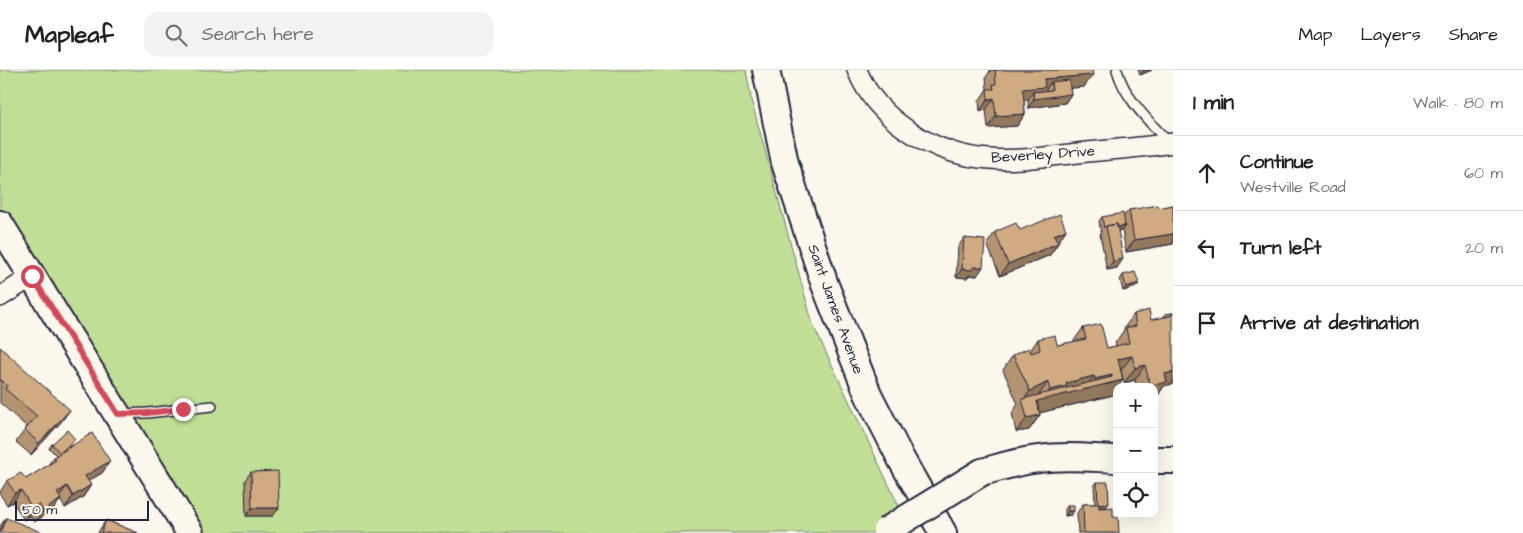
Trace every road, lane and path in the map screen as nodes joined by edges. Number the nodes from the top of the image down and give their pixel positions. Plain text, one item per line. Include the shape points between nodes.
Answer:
1 (766, 70) edge
2 (857, 70) edge
3 (1117, 70) edge
4 (1171, 143) edge
5 (0, 224) edge
6 (32, 276) junction
7 (0, 297) edge
8 (212, 406) dead end
9 (118, 414) junction
10 (1113, 459) edge
11 (1158, 460) edge
12 (1173, 460) edge
13 (885, 532) edge
14 (190, 533) edge
15 (943, 533) edge

1 - 15 street, Saint James Avenue via 785,163 824,285 868,394
2 - 4 street, Beverley Drive via 863,84 884,110 911,133 939,148 962,154 990,159 1030,158
3 - 4 lane via 1134,105
5 - 6 street
6 - 7 street
6 - 9 street
8 - 9 lane
9 - 14 street
10 - 13 street, bridge via 1040,458 982,472
11 - 12 street

